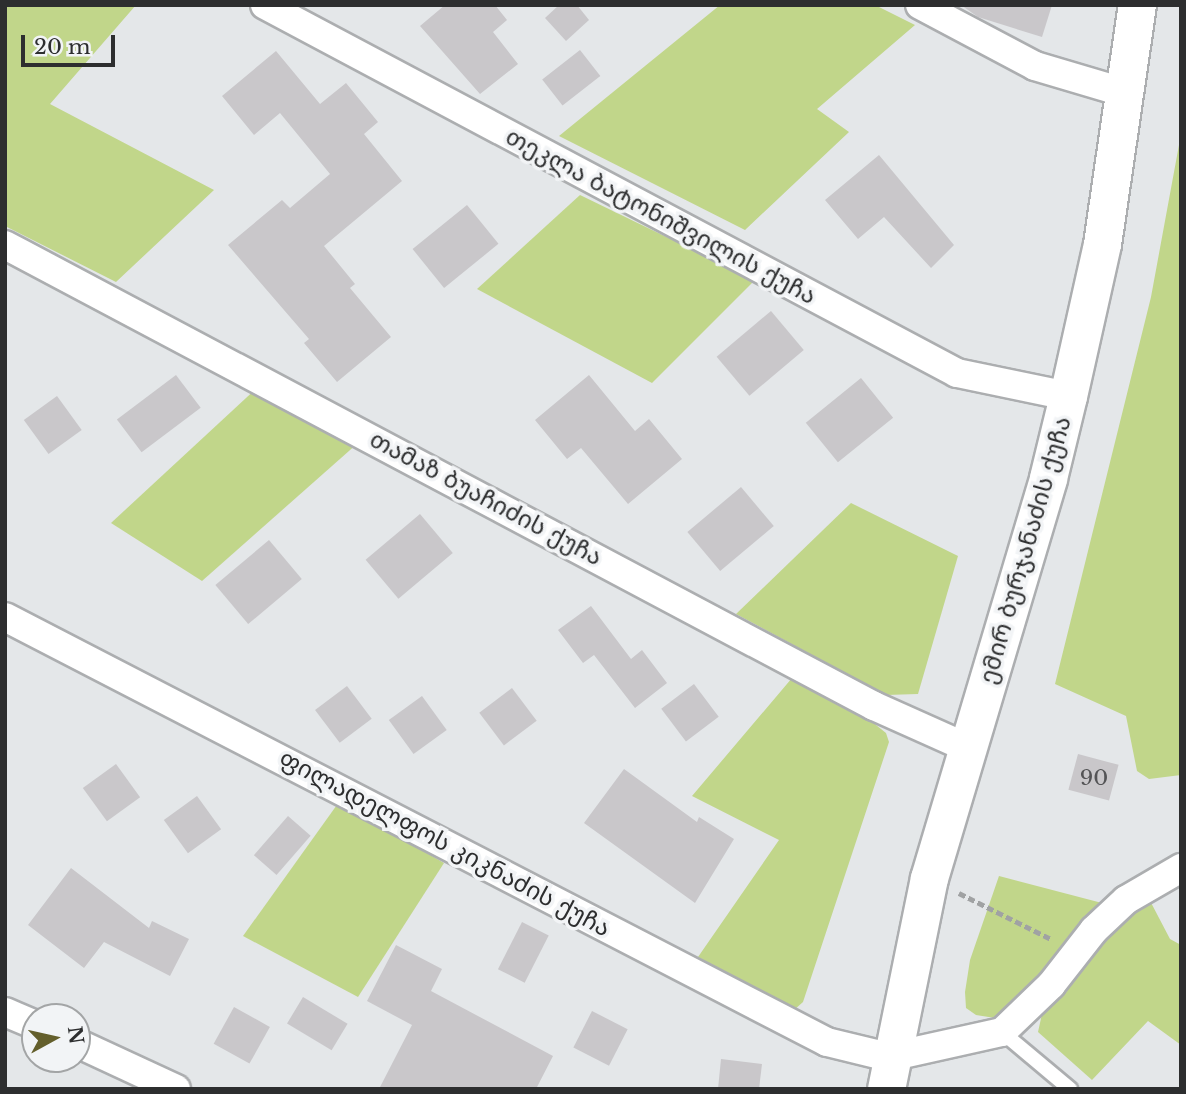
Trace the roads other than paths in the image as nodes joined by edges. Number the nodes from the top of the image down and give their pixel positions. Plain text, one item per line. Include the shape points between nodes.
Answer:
1 (265, 5) edge
2 (920, 5) edge
3 (1137, 5) edge
4 (1126, 93) junction
5 (5, 245) edge
6 (1068, 396) junction
7 (5, 617) edge
8 (968, 748) junction
9 (1181, 868) edge
10 (1002, 1032) junction
11 (91, 1050) edge
12 (887, 1073) edge
13 (176, 1089) edge
14 (1070, 1089) edge

1 - 6 street, თეკლა ბატონიშვილის ქუჩა via 957,373
2 - 4 street via 1035,66
3 - 4 street, ემირ ბურჯანაძის ქუჩა
4 - 6 street, ემირ ბურჯანაძის ქუჩა via 1102,244
5 - 8 street, თამაზ ბუაჩიძის ქუჩა via 874,706
6 - 8 street, ემირ ბურჯანაძის ქუჩა
7 - 12 street, ფილადელფოს კიკნაძის ქუჩა
8 - 12 street, ემირ ბურჯანაძის ქუჩა via 929,878
9 - 10 street via 1126,900 1051,985
10 - 12 street
10 - 14 lane
11 - 13 street

